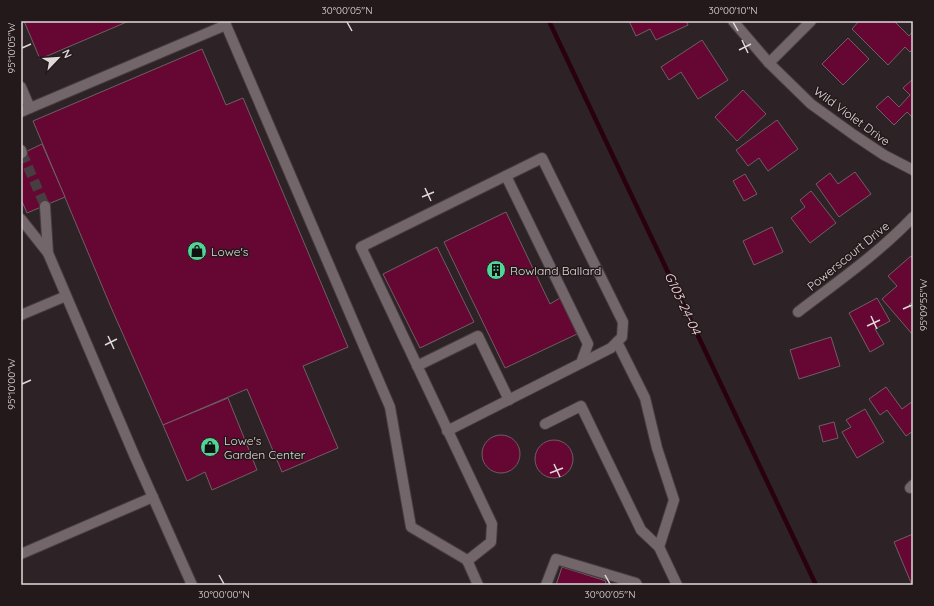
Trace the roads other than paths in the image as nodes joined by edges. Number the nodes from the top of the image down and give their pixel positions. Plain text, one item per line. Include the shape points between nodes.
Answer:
1 (733, 21) edge
2 (811, 21) edge
3 (769, 63) junction
4 (21, 87) edge
5 (26, 110) edge
6 (913, 170) edge
7 (506, 176) junction
8 (44, 206) tunnel mouth
9 (913, 217) edge
10 (21, 219) edge
11 (48, 252) junction
12 (66, 296) junction
13 (798, 312) dead end
14 (21, 315) edge
15 (617, 342) junction
16 (581, 363) junction
17 (417, 366) junction
18 (509, 400) junction
19 (545, 424) dead end
20 (447, 431) junction
21 (153, 497) junction
22 (659, 547) junction
23 (21, 554) edge
24 (468, 561) junction
25 (192, 585) edge
26 (478, 585) edge
27 (546, 585) edge
28 (637, 585) edge
29 (677, 585) edge

1 - 3 street, Wild Violet Drive
2 - 3 street
3 - 6 street, Wild Violet Drive via 811,104 884,155
4 - 5 street
5 - 24 street via 226,25 390,407 411,527
7 - 15 street via 542,158 623,322 622,337
7 - 16 street via 588,344
7 - 17 street via 361,247
8 - 11 street
9 - 13 street, Powerscourt Drive via 848,275
10 - 11 street
11 - 12 street
12 - 14 street
12 - 21 street
15 - 16 street via 611,348
15 - 22 street via 645,398 657,448 674,500
16 - 18 street
17 - 18 street via 478,336
17 - 20 street
18 - 20 street
19 - 22 street via 581,406 641,530
20 - 24 street via 492,524 491,542
21 - 23 street
21 - 25 street
22 - 29 street
24 - 26 street
27 - 28 street via 556,559

